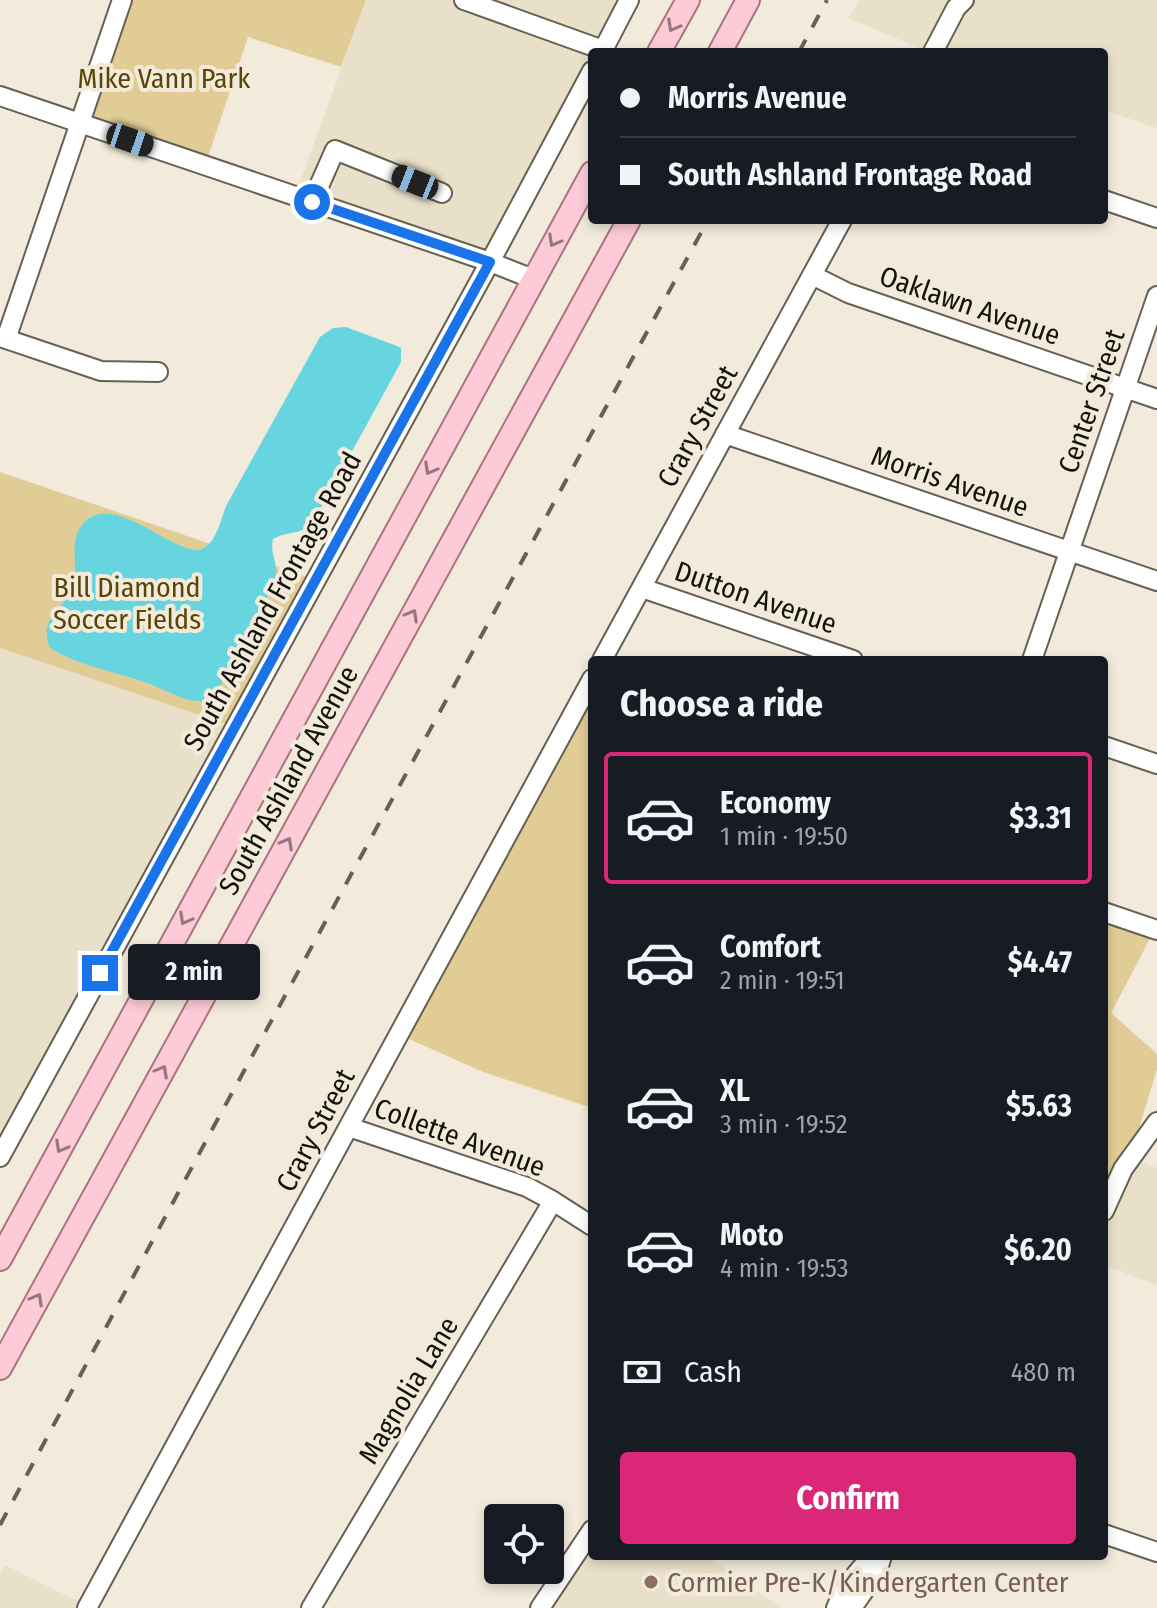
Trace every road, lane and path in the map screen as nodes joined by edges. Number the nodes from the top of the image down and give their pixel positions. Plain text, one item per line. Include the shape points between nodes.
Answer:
1 (122, 0) edge
2 (464, 0) edge
3 (629, 0) edge
4 (688, 0) edge
5 (737, 0) edge
6 (748, 0) edge
7 (964, 0) edge
8 (594, 48) edge
9 (604, 48) edge
10 (661, 48) edge
11 (721, 48) edge
12 (722, 48) edge
13 (935, 48) edge
14 (588, 78) edge
15 (0, 96) edge
16 (80, 123) junction
17 (588, 180) edge
18 (442, 193) dead end
19 (1108, 201) edge
20 (312, 202) junction
21 (1157, 218) edge
22 (627, 224) edge
23 (840, 224) edge
24 (490, 262) junction
25 (812, 275) junction
26 (533, 279) junction
27 (1157, 296) edge
28 (3, 338) edge
29 (158, 372) dead end
30 (1125, 388) junction
31 (1157, 399) edge
32 (725, 434) junction
33 (1069, 551) junction
34 (1157, 581) edge
35 (642, 588) junction
36 (604, 656) edge
37 (841, 656) edge
38 (1033, 656) edge
39 (588, 686) edge
40 (1108, 747) edge
41 (1157, 764) edge
42 (1108, 913) edge
43 (1157, 930) edge
44 (1157, 1122) edge
45 (349, 1127) junction
46 (0, 1157) edge
47 (553, 1201) junction
48 (1108, 1202) edge
49 (588, 1223) edge
50 (0, 1259) edge
51 (0, 1368) edge
52 (1108, 1535) edge
53 (588, 1536) edge
54 (1157, 1552) edge
55 (868, 1560) edge
56 (881, 1560) edge
57 (87, 1608) edge
58 (311, 1608) edge
59 (540, 1608) edge
60 (836, 1608) edge
61 (852, 1608) edge

1 - 16 street
2 - 8 street
3 - 9 street
4 -> 10 main road
5 - 11 main road
6 - 12 main road
7 - 13 street
14 - 24 street, South Ashland Frontage Road
15 - 16 street
16 - 20 street
16 - 28 street
17 -> 26 main road, South Ashland Avenue
18 - 20 street via 335,150
19 - 21 street
20 - 24 street
51 -> 22 main road, South Ashland Avenue
23 - 25 street, Crary Street
24 - 26 street
24 - 46 street, South Ashland Frontage Road
25 - 30 street, Oaklawn Avenue via 848,293
25 - 32 street, Crary Street
26 -> 50 main road, South Ashland Avenue
27 - 30 street, Center Street
28 - 29 street via 101,371
30 - 31 street, Oaklawn Avenue
30 - 33 street, Center Street
32 - 33 street, Morris Avenue
32 - 35 street, Crary Street
33 - 34 street, Morris Avenue
33 - 38 street, Center Street
35 - 36 street, Crary Street
35 - 37 street, Dutton Avenue
39 - 45 street, Crary Street
40 - 41 street
42 - 43 street
44 - 48 street via 1123,1169
45 - 47 street, Collette Avenue via 527,1187
45 - 57 street, Crary Street
47 - 49 street, Collette Avenue
47 - 58 street, Magnolia Lane
52 - 54 street
53 - 59 street
55 - 60 street
56 - 61 street

